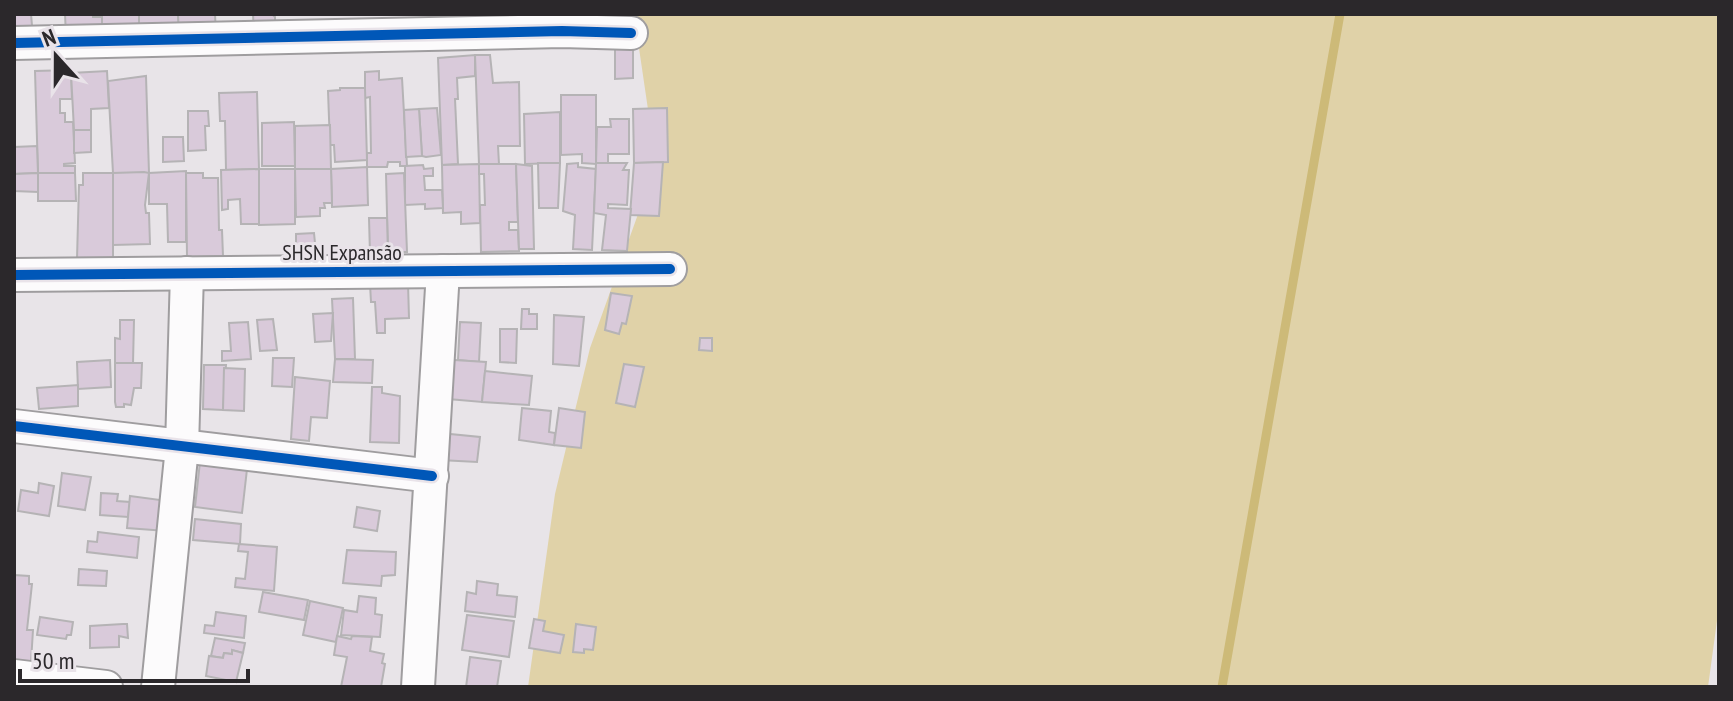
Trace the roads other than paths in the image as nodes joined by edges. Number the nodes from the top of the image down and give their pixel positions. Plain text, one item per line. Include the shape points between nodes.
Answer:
1 (631, 33) dead end
2 (14, 43) edge
3 (670, 269) dead end
4 (443, 271) junction
5 (187, 273) junction
6 (14, 275) edge
7 (14, 426) edge
8 (182, 447) junction
9 (432, 476) junction
10 (14, 676) edge
11 (106, 687) edge
12 (158, 687) edge
13 (418, 687) edge

1 - 2 street
3 - 4 street, SHSN Expansão
4 - 5 street, SHSN Expansão
4 - 9 street
5 - 6 street, SHSN Expansão
5 - 8 street
7 - 8 street
8 - 9 street
8 - 12 street
9 - 13 street
10 - 11 street

